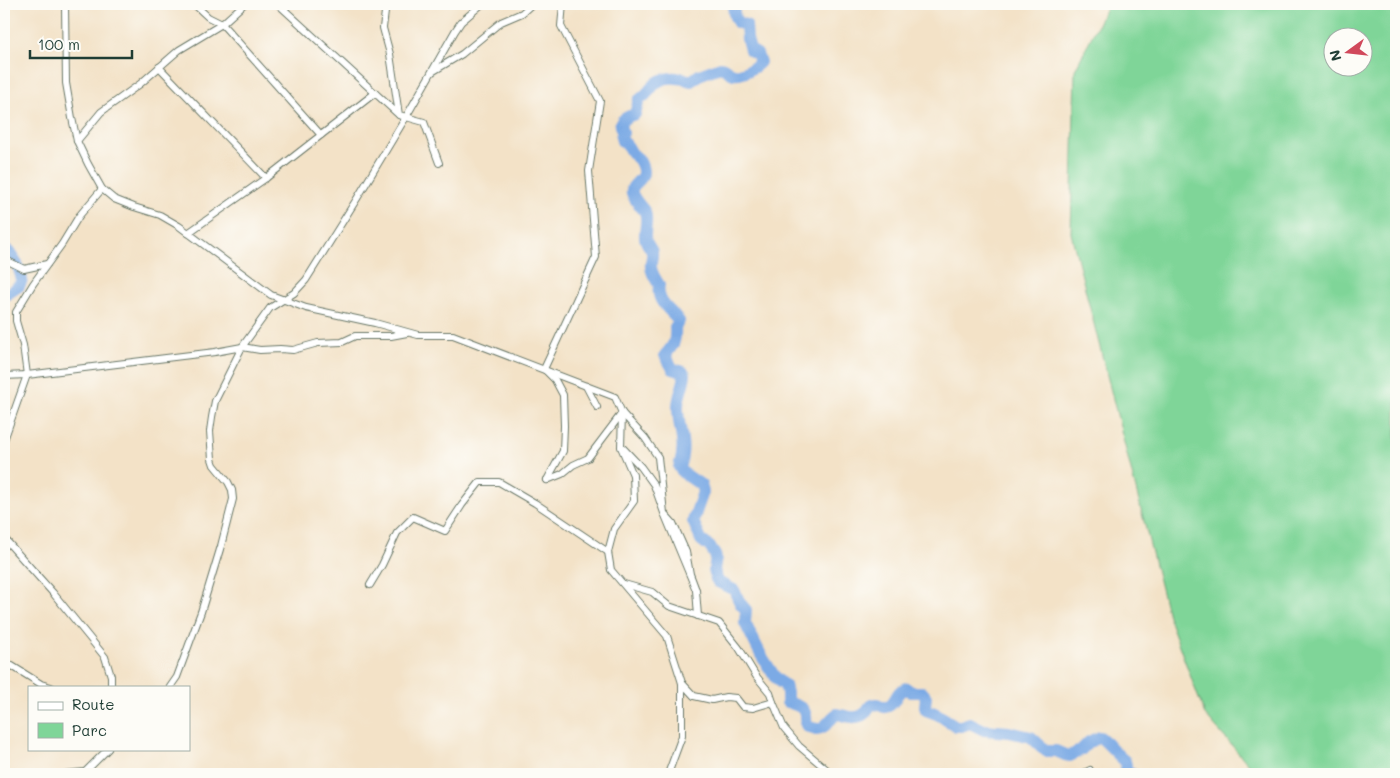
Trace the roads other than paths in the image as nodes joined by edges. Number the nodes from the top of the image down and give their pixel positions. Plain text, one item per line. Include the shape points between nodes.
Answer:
1 (65, 4) edge
2 (194, 4) edge
3 (244, 4) edge
4 (278, 4) edge
5 (386, 4) edge
6 (482, 4) edge
7 (532, 4) edge
8 (563, 4) edge
9 (222, 24) junction
10 (159, 67) junction
11 (431, 73) junction
12 (375, 93) junction
13 (402, 116) junction
14 (321, 135) junction
15 (77, 141) junction
16 (438, 163) dead end
17 (266, 178) junction
18 (102, 189) junction
19 (188, 233) junction
20 (4, 259) edge
21 (47, 264) junction
22 (284, 300) junction
23 (408, 332) junction
24 (242, 347) junction
25 (544, 369) junction
26 (27, 374) junction
27 (4, 376) edge
28 (586, 386) junction
29 (597, 407) dead end
30 (622, 413) junction
31 (4, 440) edge
32 (621, 447) junction
33 (664, 513) junction
34 (4, 538) edge
35 (608, 552) junction
36 (624, 584) junction
37 (370, 585) dead end
38 (698, 616) junction
39 (4, 661) edge
40 (682, 683) junction
41 (48, 686) edge
42 (110, 686) edge
43 (171, 686) edge
44 (773, 702) junction
45 (102, 752) edge
46 (64, 774) edge
47 (86, 774) edge
48 (668, 774) edge
49 (832, 774) edge
50 (1082, 774) edge
51 (1092, 774) edge

1 - 15 street via 66,83
2 - 9 street
3 - 9 street
4 - 12 street
5 - 13 street via 383,28
6 - 11 street via 461,22
7 - 11 street via 522,13 501,22 462,54
8 - 25 street via 561,26 600,101 589,171 596,257
9 - 10 street via 179,50
9 - 14 street
10 - 15 street via 101,112
10 - 17 street
11 - 13 street
12 - 13 street
12 - 14 street
13 - 16 street via 424,122
13 - 22 street via 358,197 306,280
14 - 17 street
15 - 18 street
17 - 19 street
18 - 19 street via 114,199 160,215
18 - 21 street via 79,216
19 - 22 street via 271,295
20 - 21 street via 24,269
21 - 26 street via 16,312
22 - 23 street
22 - 24 street via 270,308
23 - 24 street via 390,336 355,336 342,342 318,343 293,350
23 - 25 street via 453,335
24 - 26 street
24 - 43 street via 216,401 210,431 214,465 228,482 233,499 201,612
25 - 28 street
25 - 30 street via 563,395 564,426 563,451 547,480 588,458
26 - 27 street
26 - 31 street
28 - 29 street
28 - 30 street via 615,397
30 - 32 street
30 - 33 street via 658,457
32 - 33 street via 654,485
32 - 35 street via 633,475 634,501 614,528
33 - 38 street via 696,590
34 - 42 street via 54,593 105,657 111,676
35 - 36 street via 611,570
35 - 37 street via 499,482 480,482 446,531 413,517 398,533
36 - 38 street via 652,592 669,606
36 - 40 street via 668,636
38 - 44 street via 719,623 770,693
39 - 41 street
40 - 44 street via 694,696 712,700 736,698 743,707 753,708
40 - 48 street via 682,736
44 - 49 street via 784,728 799,746
45 - 47 street
46 - 47 street
50 - 51 street via 1090,770

